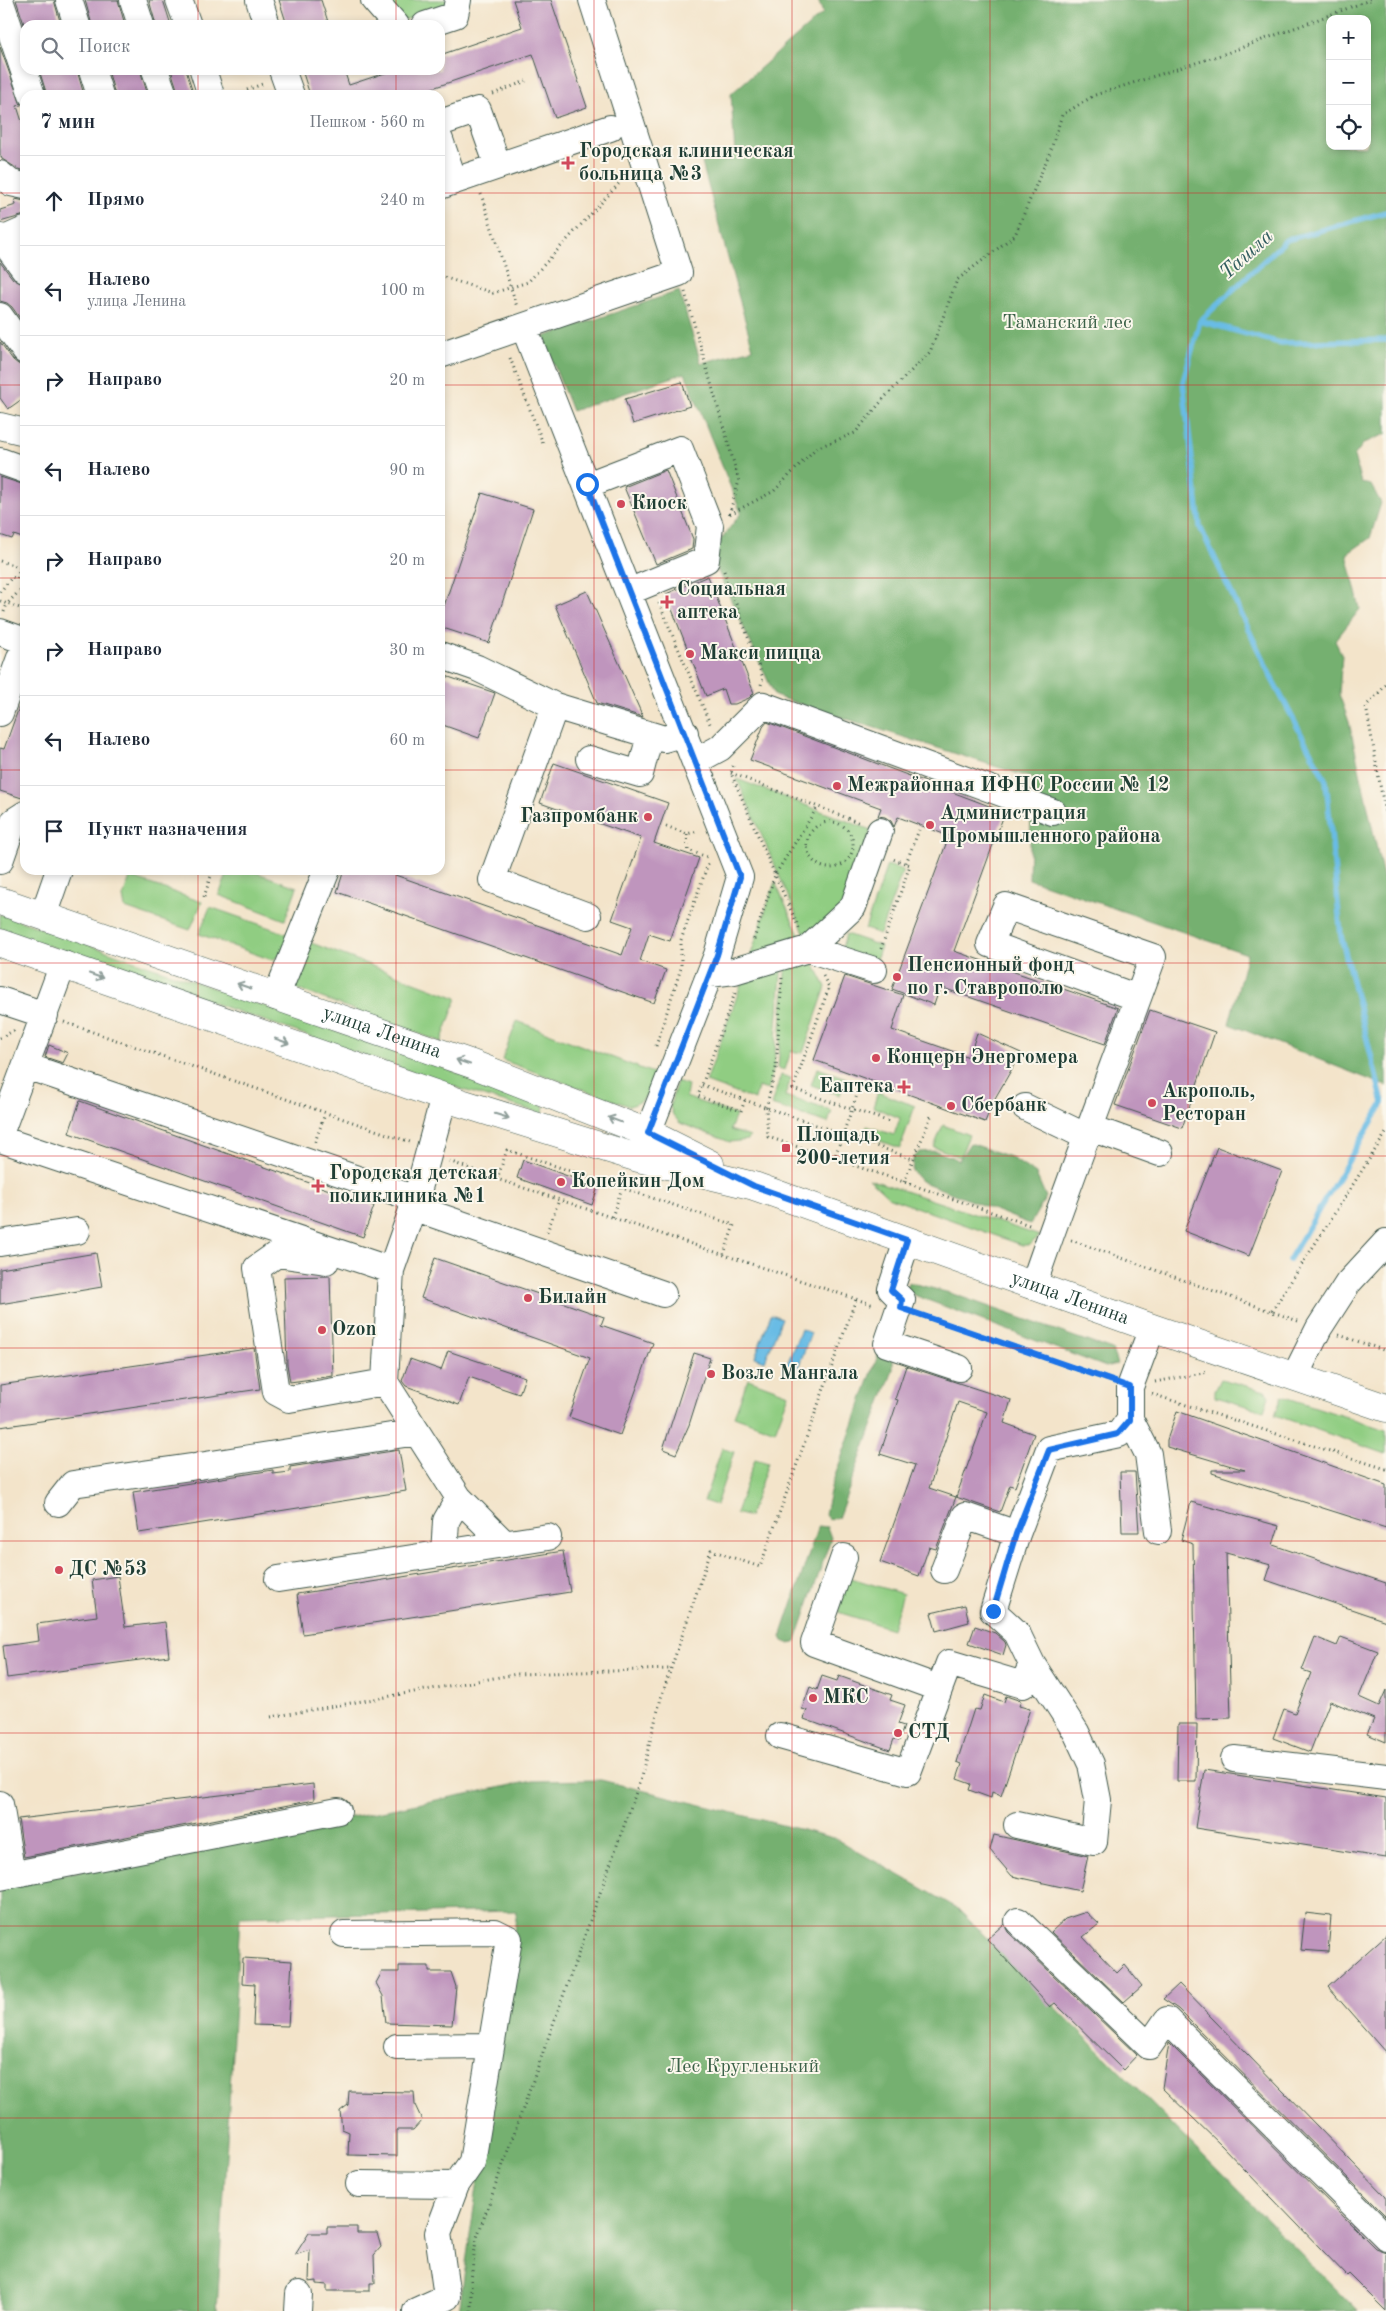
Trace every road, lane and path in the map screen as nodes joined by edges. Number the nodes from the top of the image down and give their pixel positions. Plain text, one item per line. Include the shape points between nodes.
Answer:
1 (0, 0) edge
2 (69, 0) edge
3 (133, 0) edge
4 (179, 0) edge
5 (259, 0) edge
6 (374, 0) edge
7 (458, 0) edge
8 (592, 0) edge
9 (1370, 0) edge
10 (75, 20) edge
11 (139, 20) edge
12 (186, 20) edge
13 (265, 20) edge
14 (392, 20) edge
15 (440, 20) edge
16 (20, 59) edge
17 (25, 75) edge
18 (94, 75) edge
19 (158, 75) edge
20 (205, 75) edge
21 (284, 75) edge
22 (526, 81) dead end
23 (30, 90) edge
24 (98, 90) edge
25 (162, 90) edge
26 (209, 90) edge
27 (289, 90) edge
28 (478, 110) junction
29 (445, 121) edge
30 (610, 128) dead end
31 (445, 147) edge
32 (624, 167) dead end
33 (0, 174) edge
34 (467, 177) edge
35 (20, 185) edge
36 (9, 236) edge
37 (20, 259) edge
38 (679, 273) junction
39 (445, 278) edge
40 (511, 288) junction
41 (0, 316) edge
42 (513, 331) junction
43 (20, 344) edge
44 (445, 353) edge
45 (20, 435) edge
46 (1, 447) edge
47 (548, 454) dead end
48 (20, 465) edge
49 (587, 484) junction
50 (730, 514) junction
51 (727, 522) dead end
52 (0, 561) edge
53 (721, 562) dead end
54 (20, 568) joint
55 (17, 578) junction
56 (20, 579) edge
57 (20, 590) edge
58 (0, 592) edge
59 (628, 592) junction
60 (0, 601) edge
61 (0, 632) edge
62 (20, 641) edge
63 (445, 657) edge
64 (19, 679) edge
65 (1386, 684) edge
66 (760, 686) dead end
67 (555, 706) junction
68 (0, 713) edge
69 (685, 733) junction
70 (650, 735) junction
71 (589, 759) dead end
72 (696, 761) junction
73 (734, 764) dead end
74 (731, 773) junction
75 (818, 806) junction
76 (1053, 812) dead end
77 (20, 817) edge
78 (1386, 818) edge
79 (666, 826) dead end
80 (805, 827) junction
81 (918, 830) dead end
82 (687, 834) junction
83 (810, 835) junction
84 (704, 838) dead end
85 (869, 842) junction
86 (0, 861) edge
87 (906, 863) junction
88 (57, 875) edge
89 (211, 875) edge
90 (325, 875) edge
91 (775, 875) junction
92 (204, 897) dead end
93 (0, 901) edge
94 (43, 916) junction
95 (588, 916) dead end
96 (0, 943) edge
97 (796, 953) junction
98 (63, 964) junction
99 (744, 968) junction
100 (874, 970) joint
101 (710, 974) junction
102 (276, 997) junction
103 (1138, 998) junction
104 (0, 1000) edge
105 (45, 1015) junction
106 (655, 1048) dead end
107 (26, 1066) junction
108 (702, 1085) junction
109 (857, 1095) dead end
110 (444, 1097) junction
111 (745, 1100) junction
112 (1025, 1107) dead end
113 (766, 1108) junction
114 (852, 1109) junction
115 (325, 1114) dead end
116 (932, 1114) dead end
117 (890, 1122) dead end
118 (1089, 1132) junction
119 (648, 1133) junction
120 (1386, 1133) edge
121 (0, 1134) edge
122 (843, 1135) junction
123 (0, 1139) edge
124 (1160, 1152) dead end
125 (638, 1158) junction
126 (834, 1159) junction
127 (913, 1159) junction
128 (308, 1163) junction
129 (498, 1179) dead end
130 (904, 1182) junction
131 (754, 1186) junction
132 (622, 1188) junction
133 (559, 1200) dead end
134 (414, 1203) junction
135 (612, 1217) dead end
136 (77, 1231) dead end
137 (1051, 1233) junction
138 (907, 1240) junction
139 (1386, 1242) edge
140 (0, 1243) edge
141 (540, 1251) junction
142 (724, 1254) dead end
143 (391, 1270) junction
144 (1033, 1286) junction
145 (663, 1294) dead end
146 (856, 1299) dead end
147 (901, 1308) junction
148 (1272, 1312) junction
149 (1152, 1328) junction
150 (1319, 1328) junction
151 (1386, 1351) edge
152 (959, 1368) dead end
153 (1218, 1370) dead end
154 (1295, 1376) junction
155 (385, 1382) junction
156 (1130, 1387) junction
157 (1386, 1408) edge
158 (1130, 1420) junction
159 (417, 1432) junction
160 (1386, 1468) edge
161 (459, 1498) junction
162 (58, 1503) dead end
163 (1158, 1531) dead end
164 (1016, 1534) junction
165 (548, 1537) dead end
166 (505, 1544) junction
167 (444, 1554) junction
168 (844, 1557) dead end
169 (944, 1570) dead end
170 (278, 1579) dead end
171 (1032, 1664) junction
172 (671, 1669) junction
173 (938, 1688) junction
174 (271, 1717) dead end
175 (780, 1736) dead end
176 (1234, 1759) dead end
177 (1386, 1777) edge
178 (0, 1804) edge
179 (338, 1811) dead end
180 (1017, 1825) dead end
181 (6, 1876) edge
182 (1018, 1921) dead end
183 (344, 1934) dead end
184 (491, 2046) junction
185 (397, 2047) dead end
186 (359, 2184) dead end
187 (456, 2185) junction
188 (1386, 2237) edge
189 (416, 2311) edge
190 (470, 2311) edge

1 - 16 street
2 - 10 street
3 - 11 street
4 - 12 street
5 - 13 street
6 - 14 street
7 - 15 street via 455,15
8 - 38 street
9 - 50 path via 1095,95 1062,115 1015,235 956,280 930,352 854,433 816,448 774,490
17 - 23 street
18 - 24 street
19 - 25 street
20 - 26 street
21 - 27 street
22 - 28 path via 488,96
28 - 29 street
28 - 34 street
30 - 34 street
31 - 34 street
32 - 40 path via 626,175 528,282
33 - 35 street via 11,184
34 - 40 path
36 - 37 street
38 - 42 street
38 - 50 path via 739,481
39 - 40 path via 493,293
40 - 42 path
41 - 43 street
42 - 44 street
42 - 47 path
42 - 49 street
45 - 46 street
46 - 48 street
49 - 59 street
49 - 59 street via 680,449 710,526 706,560
50 - 51 path
52 - 54 path
53 - 66 path via 763,678
54 - 55 path
55 - 56 path
55 - 58 path via 12,577
57 - 60 path via 7,604
59 - 69 street
61 - 62 street
63 - 67 street via 477,668
64 - 68 street
65 - 78 path via 1366,706
67 - 70 street
67 - 95 street via 492,880
69 - 70 street via 664,740
69 - 72 street
70 - 71 street via 640,774
72 - 76 street via 720,748 764,705
72 - 101 street via 740,877
73 - 74 path
74 - 75 path
74 - 91 path
75 - 80 path
75 - 85 path
77 - 86 street via 14,821
79 - 82 path
80 - 83 path
80 - 91 path
81 - 87 path
82 - 84 path via 701,830
82 - 106 path via 688,850 711,857 681,940 681,968
83 - 85 path via 821,824 830,822 839,824 851,836
83 - 85 path via 807,841 809,856 827,868 842,865
85 - 87 path
85 - 97 street via 853,907
87 - 100 path via 910,865
88 - 94 street
89 - 92 path
90 - 102 street
91 - 97 path
91 - 99 path
93 - 94 main road, улица Ленина
102 -> 94 main road, улица Ленина
96 - 98 main road, улица Ленина
97 - 99 street
97 - 100 street
97 - 113 path
97 - 114 path via 829,987 794,1089
98 - 105 street
98 -> 110 main road, улица Ленина
99 - 101 street
99 - 108 path
101 - 119 street
119 -> 102 main road, улица Ленина via 472,1064
103 - 103 street via 990,944 1006,906 1152,957
103 - 118 street
104 - 105 street
105 - 107 street
107 - 121 street
107 - 128 street
108 - 111 path
108 - 111 path via 698,1096 718,1104 741,1111
109 - 114 path
110 -> 125 main road, улица Ленина
110 - 134 street
111 - 113 path
112 - 118 street
113 - 122 path
113 - 126 path via 768,1137
114 - 117 path
114 - 122 path
115 - 128 path
116 - 127 path
118 - 124 street
118 - 137 street
119 - 125 street
119 - 131 main road, улица Ленина
120 - 148 path
122 - 126 path
122 - 127 path
123 - 143 street
125 - 131 main road, улица Ленина
126 - 130 path
127 - 130 path
128 - 134 street
129 - 132 path via 507,1150
130 - 137 path
131 - 138 main road, улица Ленина
132 - 135 path
132 - 142 path via 734,1225
133 - 141 path
134 - 141 street
134 - 143 street
136 - 140 street
137 - 144 street
137 - 148 path
138 - 144 main road, улица Ленина
138 - 147 street via 891,1290 902,1300
139 - 150 street via 1348,1284
141 - 145 street
143 - 155 street
143 - 155 street via 277,1254 257,1268 276,1392 289,1399
144 - 149 main road, улица Ленина
146 - 172 path via 760,1566 711,1550
147 - 152 street via 887,1344
147 - 156 path
148 - 150 path
149 - 154 main road, улица Ленина
149 - 156 street
150 - 151 path
150 - 154 street
153 - 156 path
154 - 157 main road, улица Ленина
155 - 159 street
156 - 158 street
156 - 160 path
158 - 163 street via 1148,1454
158 - 164 street via 1118,1434 1049,1450
159 - 161 street
159 - 162 street via 74,1484
161 - 166 street
161 - 167 street via 446,1521
164 - 169 street via 965,1516
164 - 171 street via 993,1611 1017,1633
165 - 166 street
166 - 167 street
167 - 170 street
168 - 173 street via 814,1643
171 - 173 street via 1023,1685 949,1663
171 - 180 street via 1076,1732 1091,1764 1098,1800 1094,1842
172 - 174 path via 517,1674
172 - 190 path via 640,1781 476,2240
173 - 175 street via 908,1772
176 - 177 street
178 - 181 street
179 - 181 street
182 - 188 street via 1148,2046 1167,2020
183 - 184 street via 496,1932 509,1939
184 - 185 street
184 - 187 street via 472,2162
186 - 187 street
187 - 189 street via 438,2233 447,2297

